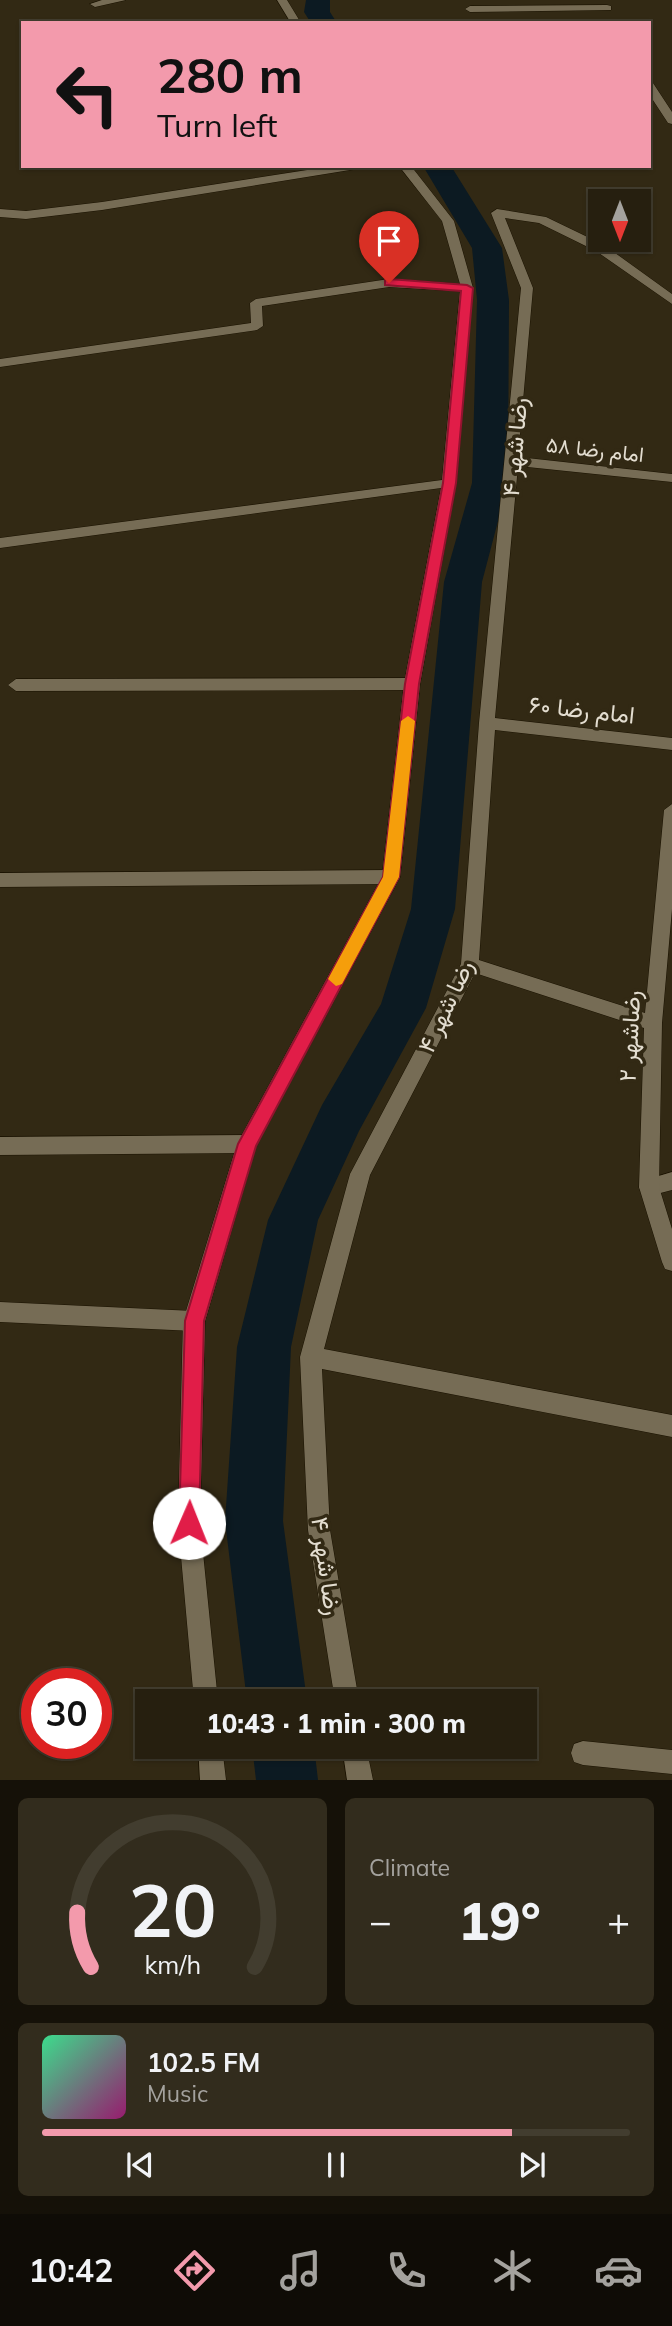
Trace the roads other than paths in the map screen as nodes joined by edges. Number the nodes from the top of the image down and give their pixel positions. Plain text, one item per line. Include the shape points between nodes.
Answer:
1 (121, 0) edge
2 (282, 0) edge
3 (95, 4) dead end
4 (608, 8) edge
5 (470, 9) dead end
6 (295, 21) edge
7 (651, 88) edge
8 (672, 121) edge
9 (343, 168) edge
10 (407, 168) edge
11 (0, 213) edge
12 (467, 288) junction
13 (672, 300) edge
14 (0, 363) edge
15 (513, 461) junction
16 (672, 478) edge
17 (449, 483) junction
18 (0, 543) edge
19 (412, 684) junction
20 (16, 685) dead end
21 (487, 723) junction
22 (672, 744) edge
23 (672, 810) edge
24 (391, 877) junction
25 (0, 880) edge
26 (470, 964) junction
27 (653, 1023) junction
28 (247, 1144) junction
29 (0, 1146) edge
30 (672, 1181) edge
31 (649, 1187) junction
32 (672, 1262) edge
33 (0, 1312) edge
34 (194, 1321) junction
35 (311, 1357) junction
36 (672, 1426) edge
37 (205, 1689) edge
38 (345, 1689) edge
39 (583, 1753) dead end
40 (211, 1759) edge
41 (356, 1759) edge
42 (672, 1762) edge
43 (213, 1780) edge
44 (360, 1780) edge

1 - 3 street
2 - 6 street
4 - 5 street
7 - 8 street
9 - 11 street via 102,206 26,215
10 - 12 street via 448,221
12 - 14 street via 389,283 256,303 257,326
12 - 17 street
13 - 15 street, رضا شهر ۴ via 600,248 542,220 497,213 527,288
15 - 16 street, امام رضا ۵۸
15 - 21 street, رضا شهر ۴
17 - 18 street
17 - 19 street
19 - 20 street
19 - 24 street
21 - 22 street, امام رضا ۶۰
21 - 26 street, رضا شهر ۴
23 - 27 street, رضاشهر ۲
24 - 25 street
24 - 28 street
26 - 27 street
26 - 35 street, رضا شهر ۴ via 360,1174
27 - 31 street, رضاشهر ۲
28 - 29 street
28 - 34 street
30 - 31 street
31 - 32 street, رضاشهر ۲
33 - 34 street
34 - 37 street via 189,1523
35 - 36 street
35 - 38 street, رضا شهر ۴ via 319,1530
39 - 42 street
40 - 43 street
41 - 44 street

